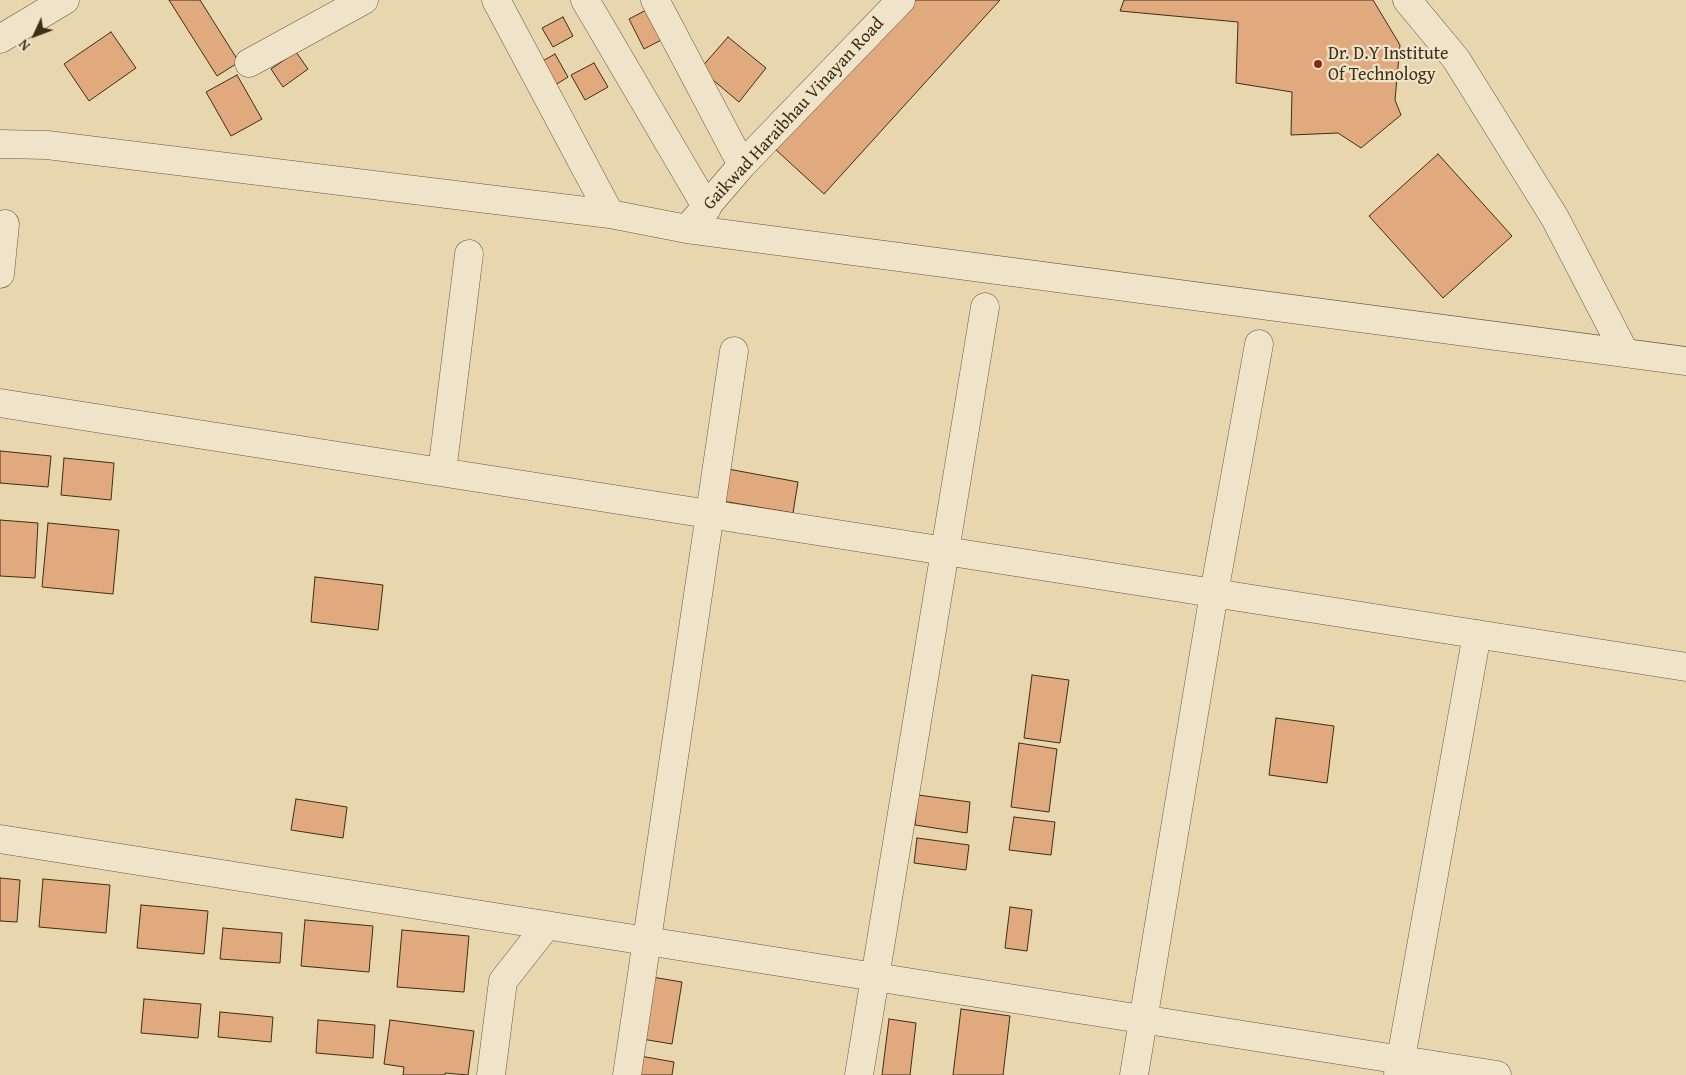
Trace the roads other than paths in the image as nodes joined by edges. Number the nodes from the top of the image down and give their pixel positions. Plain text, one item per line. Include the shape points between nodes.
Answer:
1 (64, 0) edge
2 (364, 0) edge
3 (496, 0) edge
4 (585, 0) edge
5 (656, 0) edge
6 (901, 0) edge
7 (1407, 0) edge
8 (0, 39) edge
9 (249, 63) dead end
10 (0, 144) edge
11 (742, 165) junction
12 (707, 208) junction
13 (610, 214) junction
14 (5, 224) dead end
15 (687, 229) junction
16 (468, 254) dead end
17 (0, 274) edge
18 (985, 307) dead end
19 (1259, 344) dead end
20 (734, 351) dead end
21 (1625, 353) junction
22 (1686, 361) edge
23 (0, 403) edge
24 (442, 472) junction
25 (710, 514) junction
26 (945, 551) junction
27 (1214, 593) junction
28 (1477, 634) junction
29 (1686, 667) edge
30 (0, 839) edge
31 (547, 925) junction
32 (647, 941) junction
33 (875, 977) junction
34 (1143, 1019) junction
35 (1399, 1067) edge
36 (491, 1075) edge
37 (627, 1075) edge
38 (859, 1075) edge
39 (1134, 1075) edge
40 (1497, 1075) edge

1 - 8 street
2 - 9 street
3 - 13 street
4 - 12 street
5 - 11 street
6 - 11 street, Gaikwad Haraibhau Vinayan Road
7 - 21 street via 1456,59 1555,218
10 - 13 street via 47,145
11 - 12 street, Gaikwad Haraibhau Vinayan Road
12 - 15 street, Gaikwad Haraibhau Vinayan Road
13 - 15 street
14 - 17 street
15 - 21 street
16 - 24 street
18 - 26 street
19 - 27 street
20 - 25 street
21 - 22 street
23 - 24 street
24 - 25 street
25 - 26 street
25 - 32 street
26 - 27 street
26 - 33 street
27 - 28 street
27 - 34 street
28 - 29 street
28 - 35 street
30 - 31 street
31 - 32 street
31 - 36 street via 503,981
32 - 33 street
32 - 37 street
33 - 34 street
33 - 38 street
34 - 35 street
34 - 39 street
35 - 40 street

